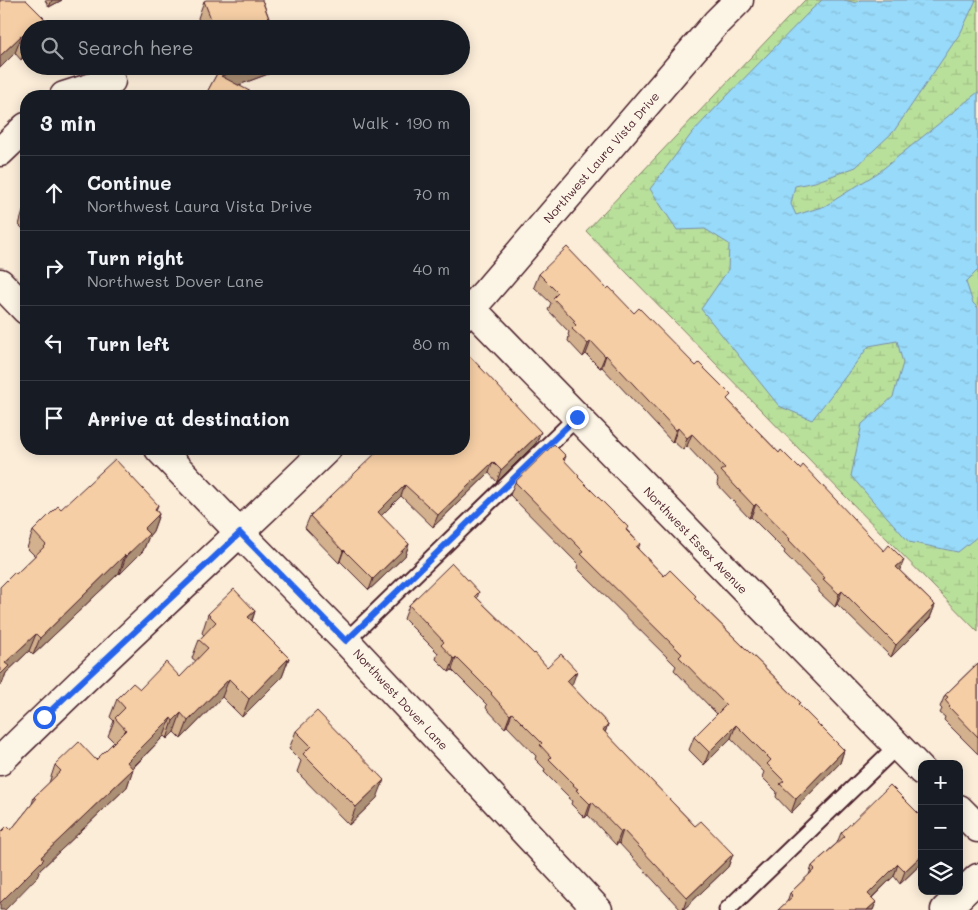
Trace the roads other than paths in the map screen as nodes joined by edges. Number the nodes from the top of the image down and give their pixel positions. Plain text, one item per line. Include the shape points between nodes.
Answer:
1 (739, 0) edge
2 (111, 82) dead end
3 (84, 90) edge
4 (20, 133) edge
5 (0, 152) edge
6 (0, 283) edge
7 (20, 304) edge
8 (470, 309) edge
9 (470, 315) edge
10 (577, 417) junction
11 (165, 455) edge
12 (321, 455) edge
13 (240, 533) junction
14 (346, 641) junction
15 (897, 746) junction
16 (0, 761) edge
17 (918, 767) edge
18 (963, 813) edge
19 (978, 828) edge
20 (978, 878) edge
21 (598, 910) edge
22 (726, 910) edge
23 (945, 910) edge

1 - 8 street, Northwest Laura Vista Drive
2 - 3 street
4 - 5 street
6 - 7 street
9 - 10 street, Northwest Essex Avenue
10 - 14 lane
10 - 15 street, Northwest Essex Avenue
11 - 13 street, Northwest Dover Lane
12 - 13 street
13 - 14 street, Northwest Dover Lane
13 - 16 street
14 - 21 street, Northwest Dover Lane
15 - 17 street, Northwest Essex Avenue
15 - 22 lane
18 - 19 street
20 - 23 street

